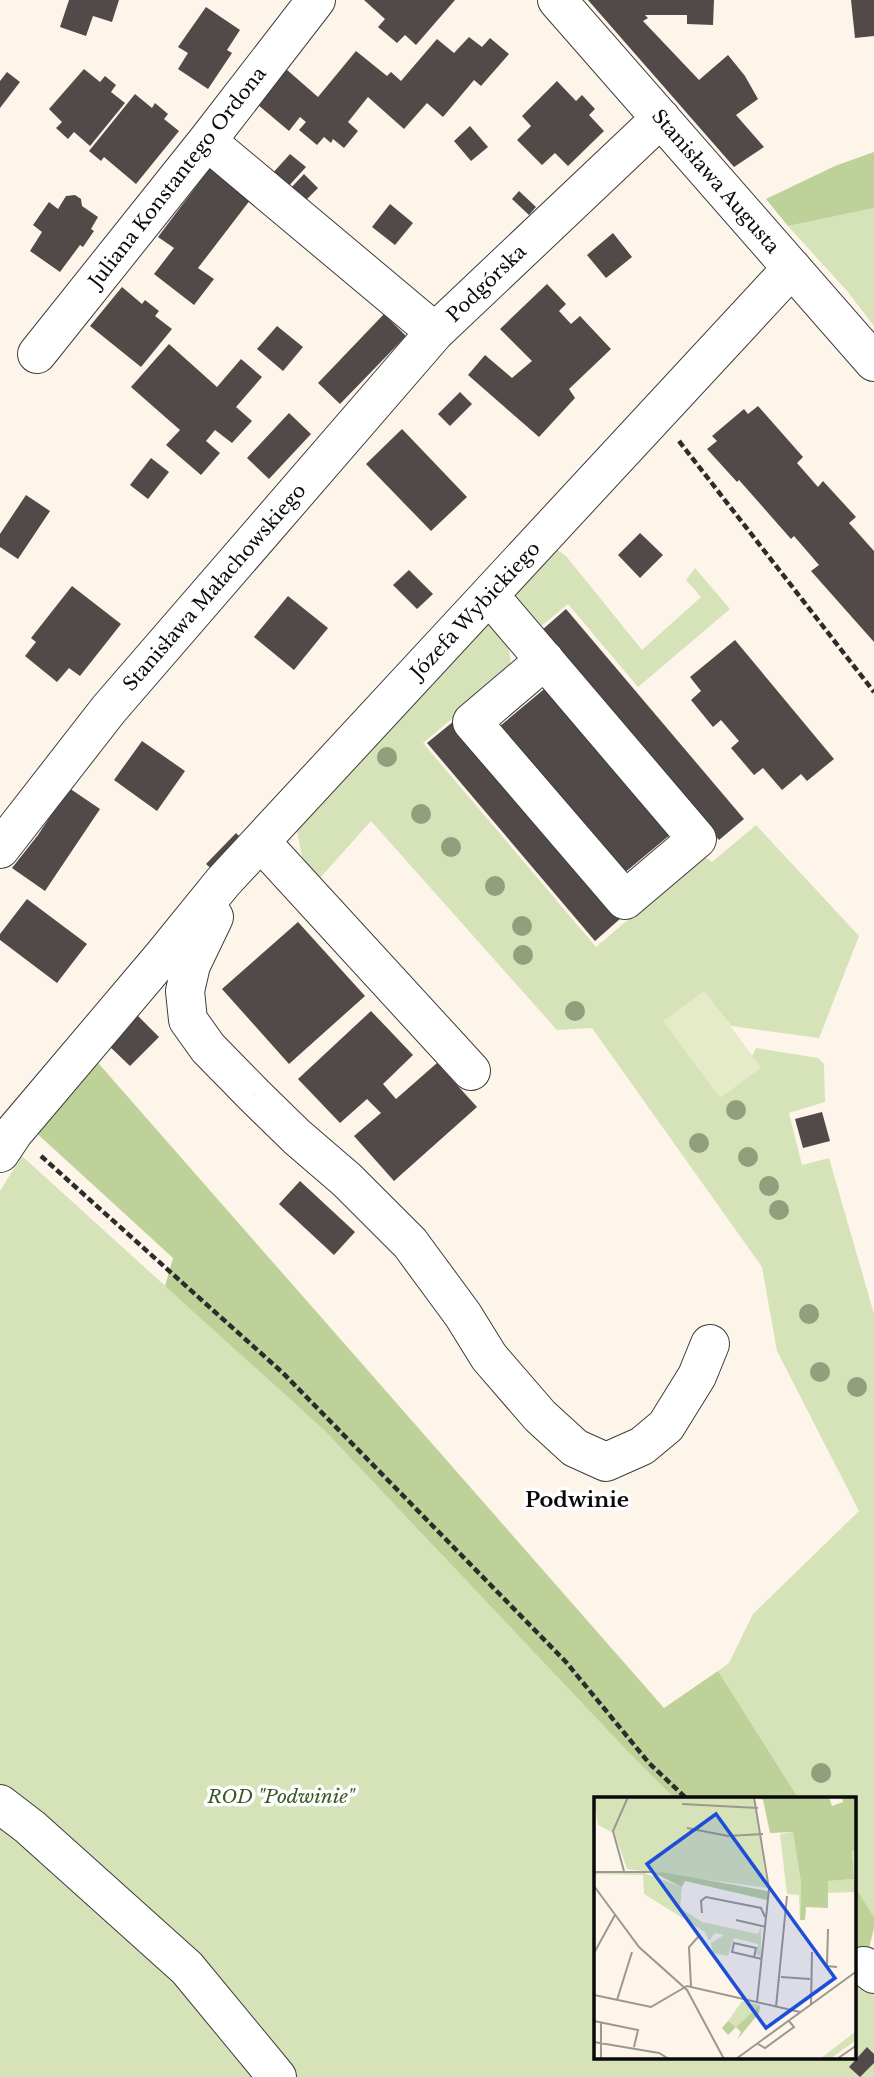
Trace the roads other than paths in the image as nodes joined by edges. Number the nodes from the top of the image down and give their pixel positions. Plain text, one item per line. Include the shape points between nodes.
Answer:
1 (316, 0) edge
2 (557, 0) edge
3 (661, 118) junction
4 (207, 141) junction
5 (792, 268) junction
6 (435, 332) junction
7 (37, 354) dead end
8 (874, 362) edge
9 (489, 595) junction
10 (545, 660) junction
11 (261, 842) junction
12 (0, 849) edge
13 (235, 870) junction
14 (471, 1071) dead end
15 (7, 1142) edge
16 (710, 1344) dead end
17 (0, 1804) edge
18 (277, 2077) edge

1 - 4 street, Juliana Konstantego Ordona
2 - 3 street, Stanisława Augusta
3 - 5 street, Stanisława Augusta
3 - 6 street, Podgórska
4 - 6 street, Podgórska
4 - 7 street, Juliana Konstantego Ordona
5 - 8 street, Stanisława Augusta
5 - 9 street, Józefa Wybickiego
6 - 12 street, Stanisława Małachowskiego via 109,709
9 - 10 street
9 - 11 street, Józefa Wybickiego
10 - 10 street via 697,839 625,900 472,722
11 - 13 street, Józefa Wybickiego
11 - 14 street
13 - 15 street, Józefa Wybickiego
13 - 16 street via 191,965 184,991 188,1020 254,1095 410,1243 489,1357 540,1416 575,1448 606,1462 642,1446 666,1426 697,1376
17 - 18 street via 187,1968

